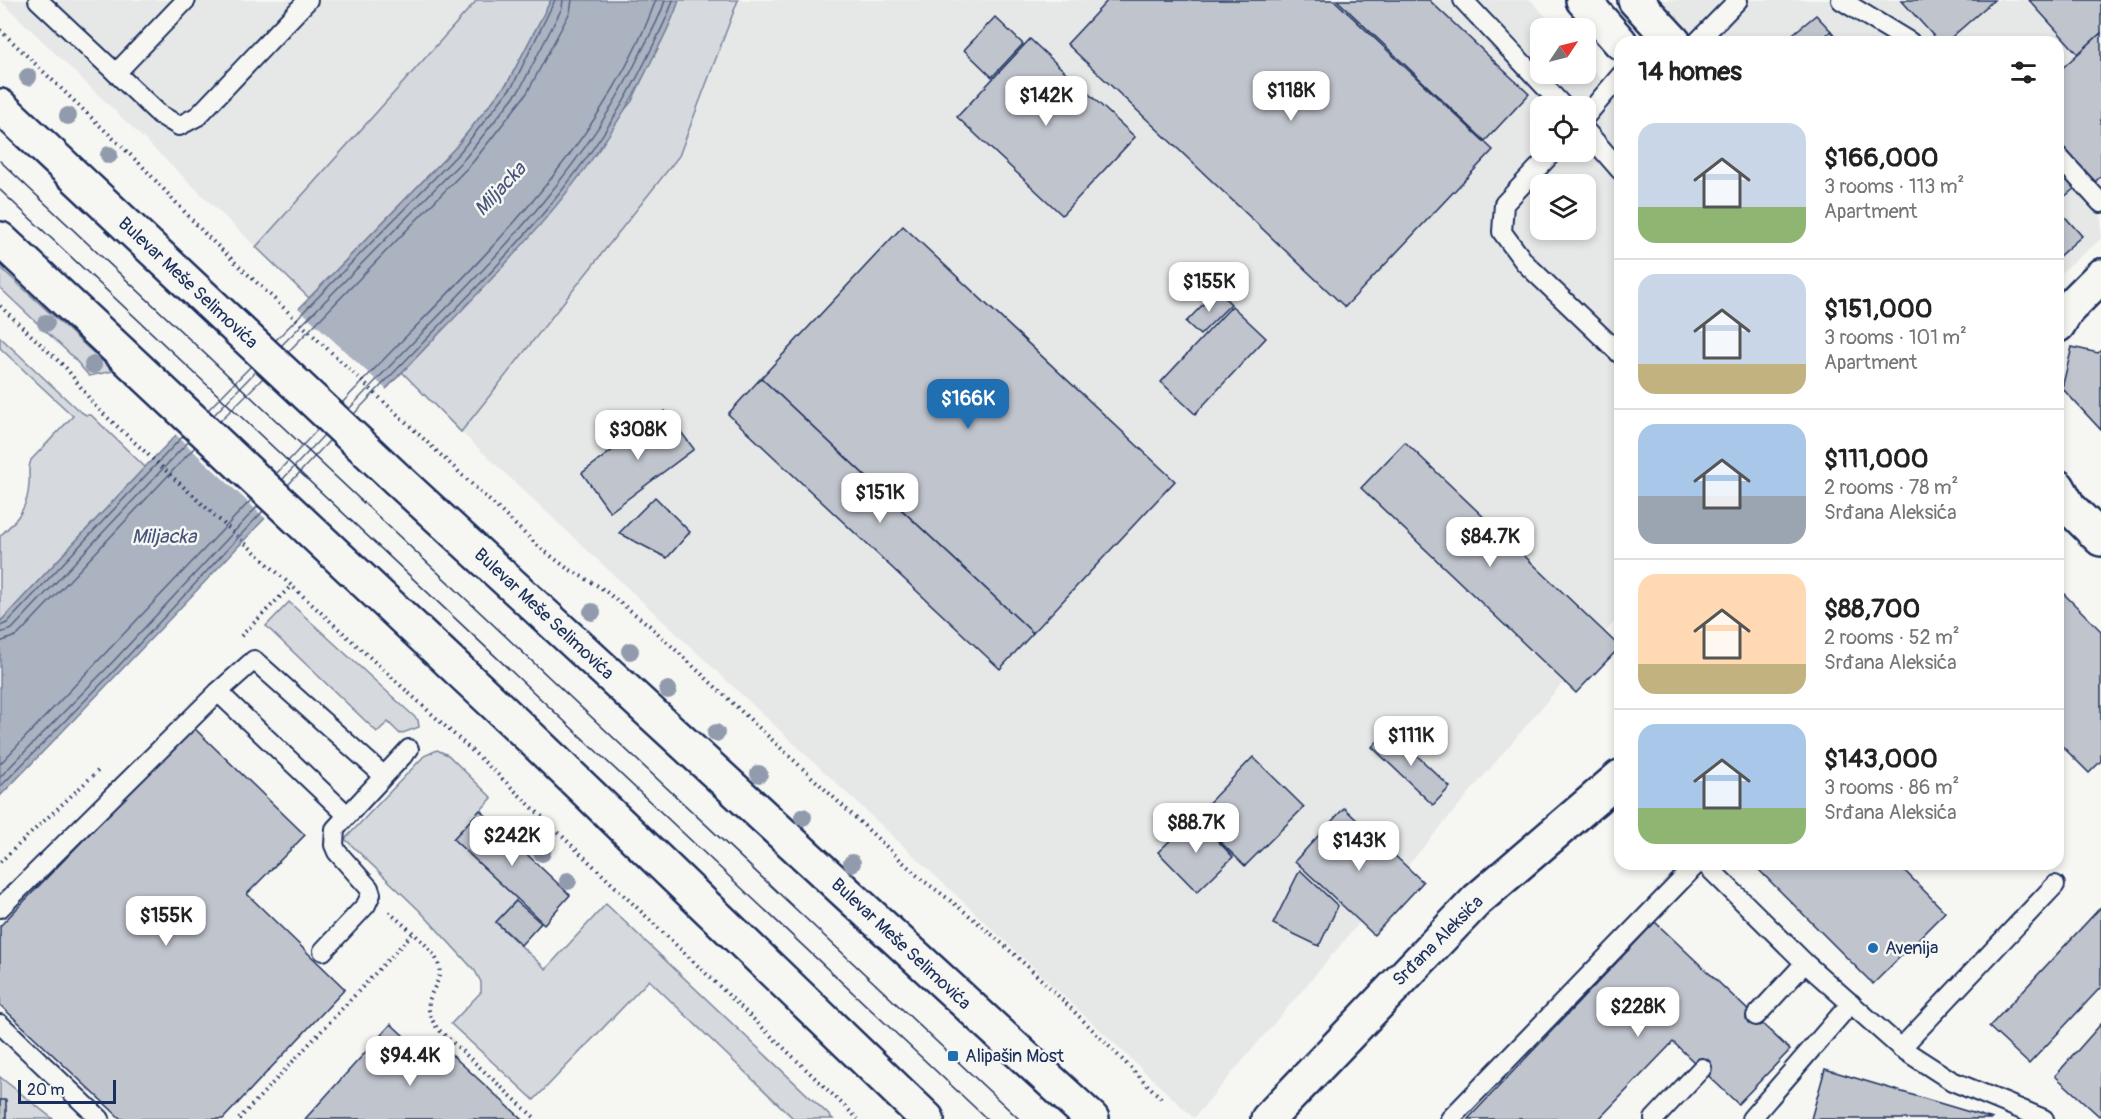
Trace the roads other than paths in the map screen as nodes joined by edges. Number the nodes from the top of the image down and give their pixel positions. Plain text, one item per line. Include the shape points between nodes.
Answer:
1 (38, 0) edge
2 (186, 0) edge
3 (308, 0) edge
4 (1463, 0) edge
5 (1583, 0) edge
6 (1635, 0) edge
7 (1738, 0) edge
8 (1841, 0) edge
9 (1615, 36) edge
10 (1668, 36) edge
11 (1702, 36) edge
12 (1900, 36) edge
13 (116, 73) junction
14 (1614, 83) edge
15 (1554, 96) edge
16 (1596, 104) edge
17 (0, 106) edge
18 (1596, 142) edge
19 (1544, 162) edge
20 (1614, 163) edge
21 (2064, 163) edge
22 (2101, 203) edge
23 (0, 239) edge
24 (2101, 276) edge
25 (2064, 313) edge
26 (1614, 348) edge
27 (2064, 501) edge
28 (2101, 539) edge
29 (218, 692) junction
30 (408, 749) dead end
31 (383, 775) junction
32 (1614, 782) edge
33 (346, 814) junction
34 (1691, 870) edge
35 (1711, 870) edge
36 (2055, 885) dead end
37 (0, 908) edge
38 (323, 951) dead end
39 (1805, 963) junction
40 (1851, 1003) junction
41 (1756, 1017) dead end
42 (0, 1024) edge
43 (1901, 1048) junction
44 (1702, 1068) dead end
45 (1762, 1115) edge
46 (99, 1119) edge
47 (927, 1119) edge
48 (1092, 1119) edge
49 (1268, 1119) edge
50 (1450, 1119) edge
51 (1654, 1119) edge
52 (2044, 1119) edge

1 - 13 lane
2 - 13 lane
3 - 13 lane via 198,116 178,126 159,114
4 - 15 lane
5 - 9 main road
6 - 10 main road
7 - 11 lane
8 - 12 lane
14 - 16 lane
17 - 48 main road, Bulevar Meše Selimovića via 397,479
18 - 20 lane
19 - 26 lane via 1504,204 1502,232 1525,263
21 - 22 lane
23 - 47 main road via 332,549
24 - 25 main road
27 - 28 main road
29 - 31 lane via 254,660
29 - 33 lane
29 - 37 lane
30 - 31 lane
31 - 33 lane
32 - 49 main road, Srđana Aleksića via 1477,900
33 - 38 lane via 335,829 334,845 371,894 366,905
34 - 50 lane
35 - 39 lane
36 - 43 lane
39 - 40 lane
39 - 41 lane
40 - 43 lane
40 - 45 lane
42 - 46 lane
43 - 52 lane via 1952,1081
44 - 51 lane

